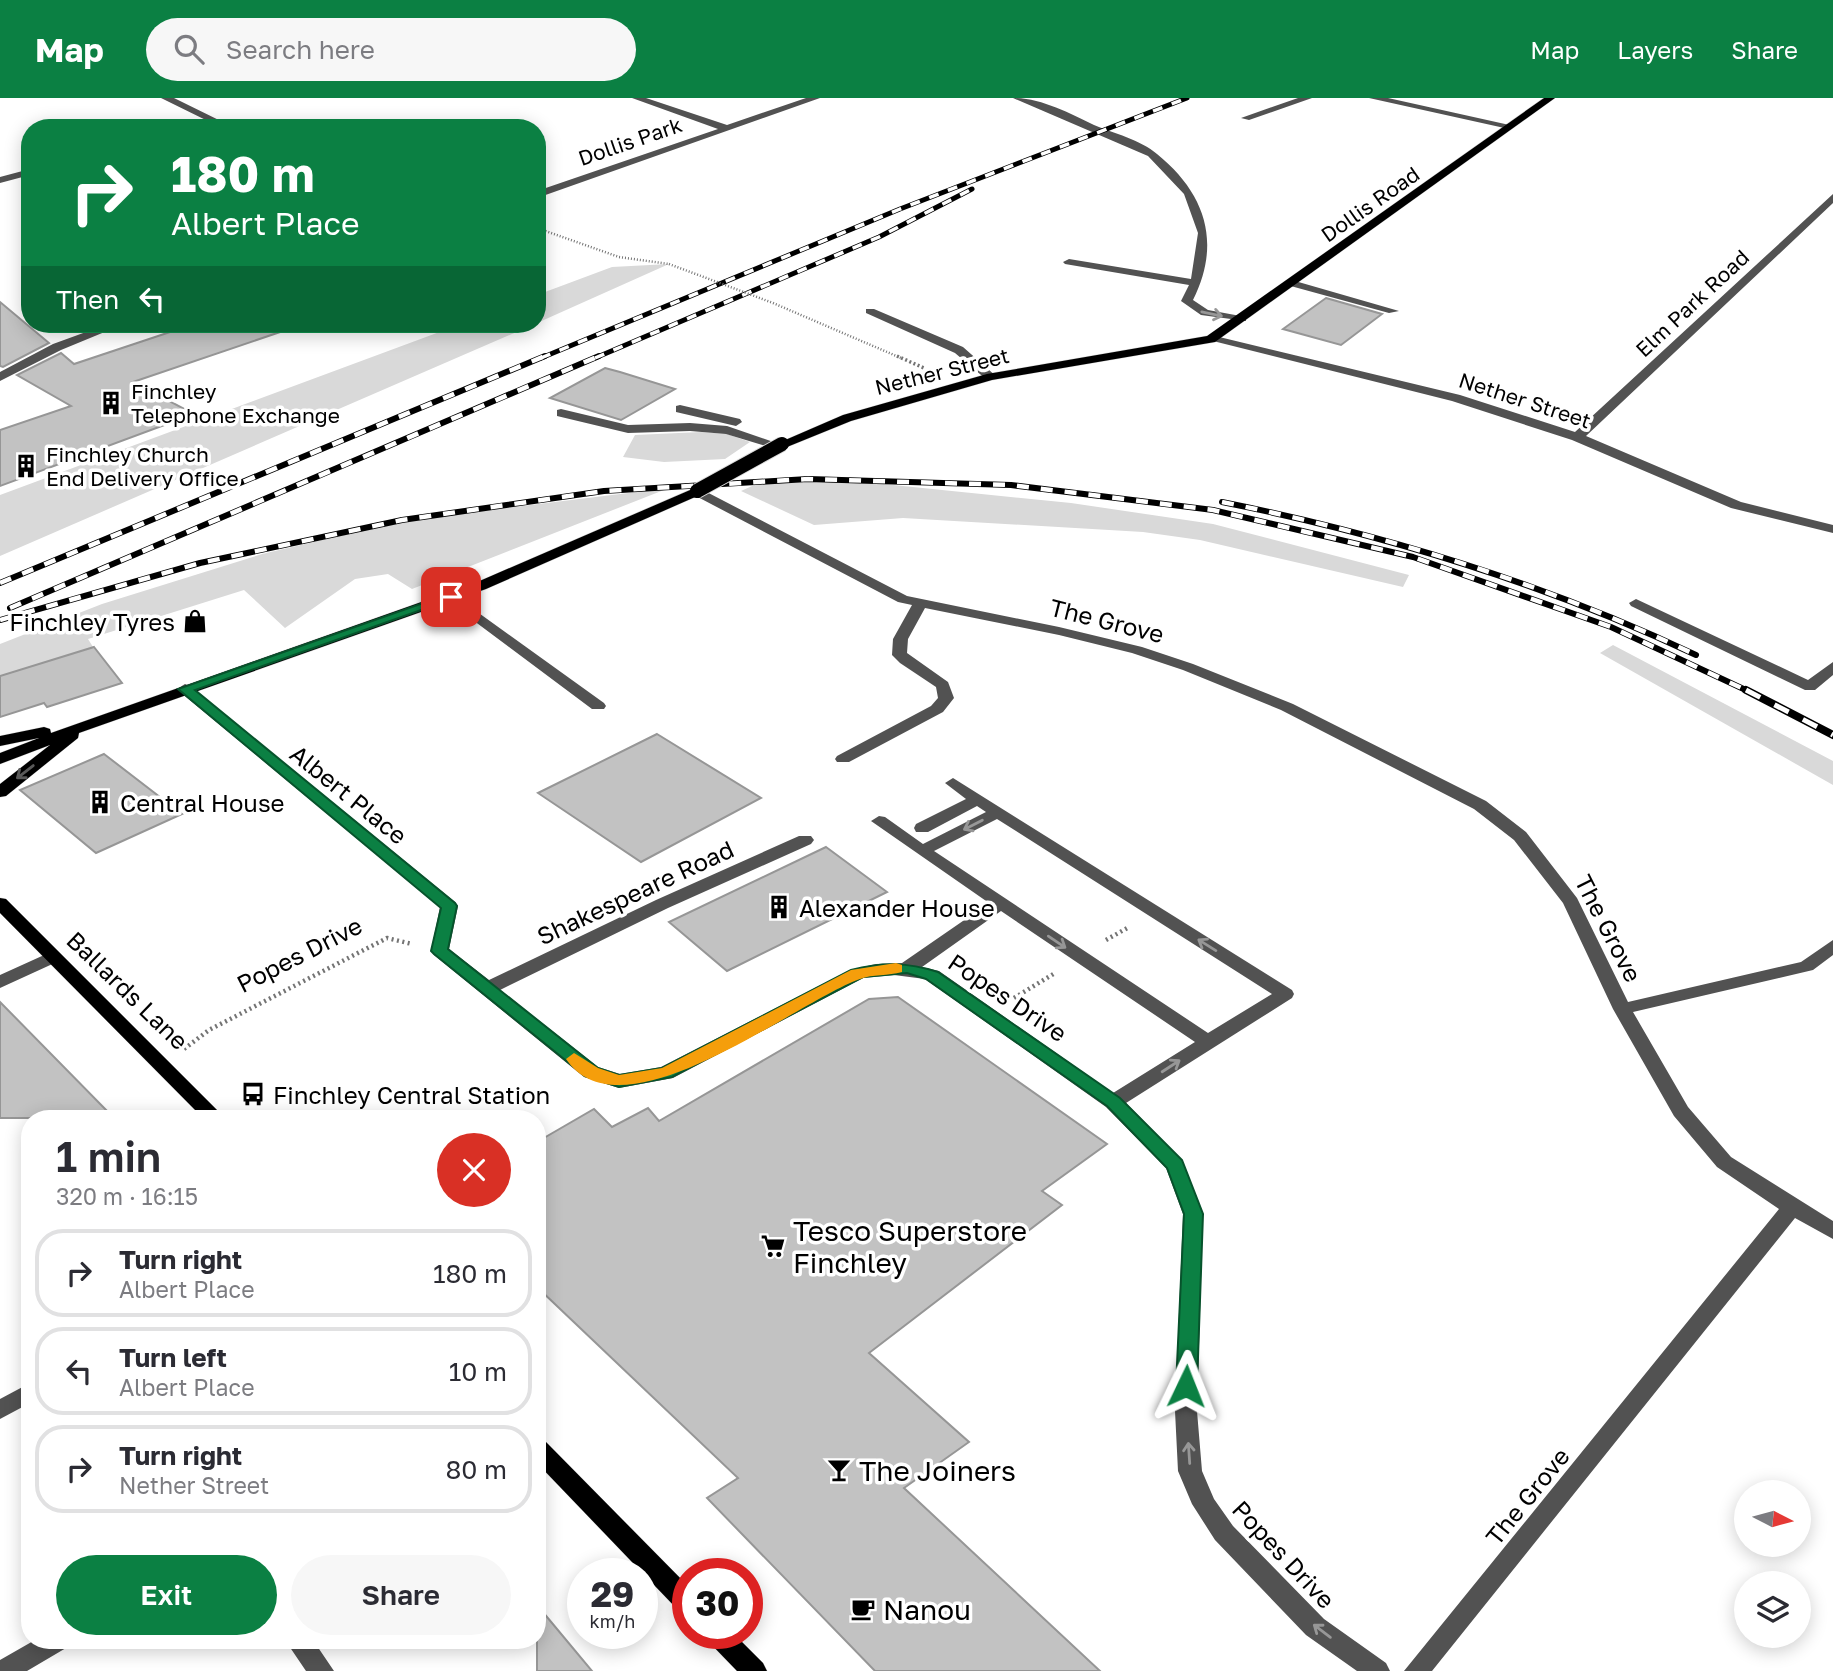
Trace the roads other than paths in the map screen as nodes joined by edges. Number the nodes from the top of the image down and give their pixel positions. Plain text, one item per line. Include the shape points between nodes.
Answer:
1 (166, 98) edge
2 (637, 98) edge
3 (815, 98) edge
4 (1018, 98) edge
5 (1307, 98) edge
6 (1374, 98) edge
7 (1550, 98) edge
8 (1246, 118) dead end
9 (212, 119) edge
10 (1509, 126) junction
11 (726, 128) junction
12 (21, 174) edge
13 (0, 180) edge
14 (546, 192) edge
15 (1833, 197) edge
16 (1069, 262) dead end
17 (1196, 283) junction
18 (1291, 284) junction
19 (870, 311) dead end
20 (1393, 311) dead end
21 (1242, 319) junction
22 (94, 333) edge
23 (1211, 339) junction
24 (0, 377) edge
25 (991, 377) junction
26 (680, 409) dead end
27 (561, 413) dead end
28 (1577, 437) junction
29 (785, 443) junction
30 (697, 491) junction
31 (1833, 529) edge
32 (451, 597) junction
33 (1636, 603) dead end
34 (920, 604) junction
35 (1833, 667) edge
36 (185, 689) junction
37 (598, 706) dead end
38 (89, 722) junction
39 (0, 741) edge
40 (0, 758) edge
41 (843, 759) dead end
42 (953, 783) dead end
43 (0, 792) edge
44 (978, 799) junction
45 (998, 812) junction
46 (879, 821) dead end
47 (922, 828) dead end
48 (805, 840) dead end
49 (922, 850) junction
50 (0, 903) edge
51 (1001, 903) junction
52 (1833, 946) edge
53 (440, 951) joint
54 (53, 957) junction
55 (908, 968) junction
56 (0, 982) edge
57 (486, 989) junction
58 (1622, 1009) junction
59 (1208, 1042) junction
60 (1113, 1102) junction
61 (207, 1110) edge
62 (1792, 1208) junction
63 (1833, 1231) edge
64 (21, 1397) edge
65 (0, 1410) edge
66 (546, 1457) edge
67 (672, 1587) edge
68 (42, 1649) edge
69 (305, 1649) edge
70 (733, 1649) edge
71 (4, 1671) edge
72 (321, 1671) edge
73 (754, 1671) edge
74 (1377, 1671) edge
75 (1417, 1671) edge

1 - 9 street
2 - 11 street
3 - 11 street, Dollis Park
4 - 17 street via 1152,154 1189,193 1203,233
5 - 8 street
6 - 10 street
7 - 10 main road, Dollis Road
10 - 18 main road, Dollis Road
11 - 14 street, Dollis Park
12 - 13 street
15 - 28 street, Elm Park Road
16 - 17 street
17 -> 21 street via 1187,301 1205,313
18 - 20 street
18 - 21 main road, Dollis Road
19 - 25 street via 958,350
21 - 23 main road, Dollis Road
22 - 24 street
23 - 25 main road, Nether Street
23 - 28 street, Nether Street via 1456,398
25 - 29 main road, Nether Street via 847,418
26 - 29 street
27 - 29 street via 628,429 727,430
28 - 31 street, Nether Street via 1736,505
29 - 30 main road, Nether Street, bridge
30 - 32 main road, Nether Street
30 - 34 street, The Grove
32 - 36 main road, Nether Street
32 - 37 street
33 - 35 street via 1810,687
34 - 41 street via 896,649 910,666 943,685 946,698 936,709
34 - 58 street, The Grove via 1059,631 1188,667 1287,707 1480,805 1520,836 1554,876
36 - 38 main road, Nether Street
36 - 53 street, Albert Place via 449,906
38 - 39 main road, Nether Street
38 - 40 main road, Nether Street
38 -> 43 main road
42 - 44 street
44 - 45 street
44 - 47 street
45 -> 49 street
59 -> 45 street via 1286,994
46 - 49 street
48 - 57 street, Shakespeare Road
49 - 51 street
50 - 54 main road, Ballards Lane
51 - 55 street
51 -> 59 street
52 - 58 street via 1807,966
53 - 57 street, Popes Drive
54 - 56 street
54 - 61 main road, Ballards Lane
55 - 57 street, Popes Drive via 857,974 666,1073 619,1081 591,1072
55 - 60 street, Popes Drive via 932,975
58 - 62 street, The Grove via 1681,1111 1724,1162
60 -> 59 street
74 -> 60 street, Popes Drive via 1315,1627 1224,1533 1204,1504 1190,1471 1186,1411 1193,1214 1175,1165
62 - 63 street
62 - 75 street, The Grove
64 - 65 street
66 - 67 main road
68 - 71 street
69 - 72 street
70 - 73 main road

